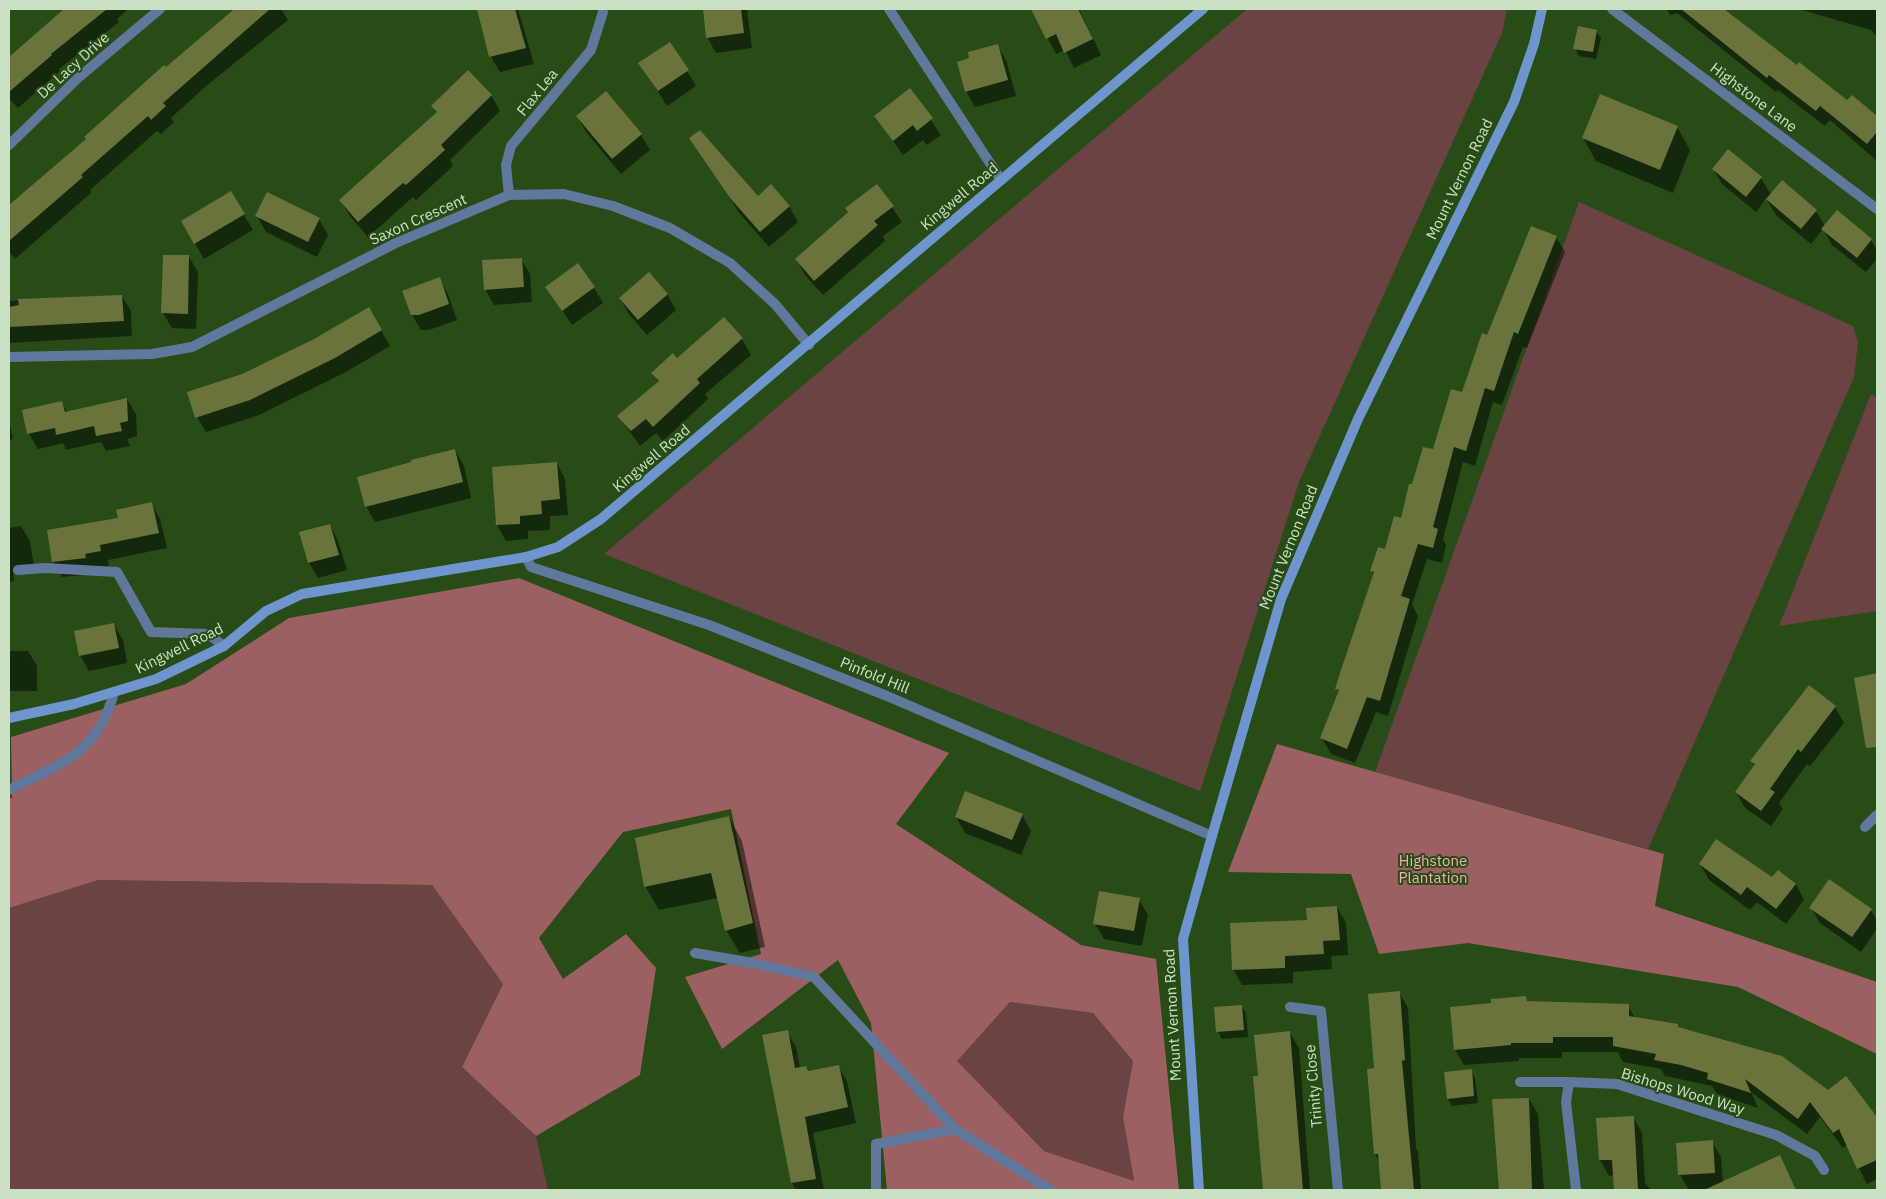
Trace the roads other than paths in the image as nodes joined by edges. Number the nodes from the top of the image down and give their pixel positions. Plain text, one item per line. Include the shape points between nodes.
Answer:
1 (160, 9) edge
2 (888, 9) edge
3 (1203, 9) edge
4 (1542, 9) edge
5 (1612, 9) edge
6 (603, 12) dead end
7 (9, 145) edge
8 (1001, 180) junction
9 (510, 195) junction
10 (1877, 209) edge
11 (809, 345) junction
12 (9, 357) edge
13 (526, 557) junction
14 (18, 570) dead end
15 (224, 646) junction
16 (114, 692) junction
17 (9, 718) edge
18 (9, 790) edge
19 (1877, 815) edge
20 (1865, 827) dead end
21 (1212, 836) junction
22 (694, 953) dead end
23 (1290, 1007) dead end
24 (1520, 1082) dead end
25 (1569, 1082) junction
26 (955, 1129) junction
27 (1824, 1170) dead end
28 (876, 1190) edge
29 (1050, 1190) edge
30 (1199, 1190) edge
31 (1338, 1190) edge
32 (1576, 1190) edge

1 - 7 street, De Lacy Drive via 78,78
2 - 8 street
3 - 8 street, Kingwell Road
4 - 21 street, Mount Vernon Road via 1514,102 1358,419 1281,599
5 - 10 street, Highstone Lane
6 - 9 street, Flax Lea via 591,50 512,146 506,165
8 - 11 street, Kingwell Road
9 - 11 street, Saxon Crescent via 564,194 613,206 670,228 730,263 775,304
9 - 12 street, Saxon Crescent via 396,243 192,347 152,354
11 - 13 street, Kingwell Road via 601,520 558,547
13 - 15 street, Kingwell Road via 302,594 266,611
13 - 21 street, Pinfold Hill via 531,567 709,625 870,688
14 - 15 street via 45,568 117,572 152,632 208,634
15 - 16 street, Kingwell Road via 156,679
16 - 17 street, Kingwell Road
16 - 18 street via 108,714 91,741 77,754
19 - 20 street
21 - 30 street, Mount Vernon Road via 1183,939
22 - 26 street via 814,977
23 - 31 street, Trinity Close via 1321,1011
24 - 25 street, Bishops Wood Way
25 - 27 street, Bishops Wood Way via 1617,1084 1776,1135 1814,1156
25 - 32 street via 1566,1102
26 - 28 street via 876,1144
26 - 29 street

